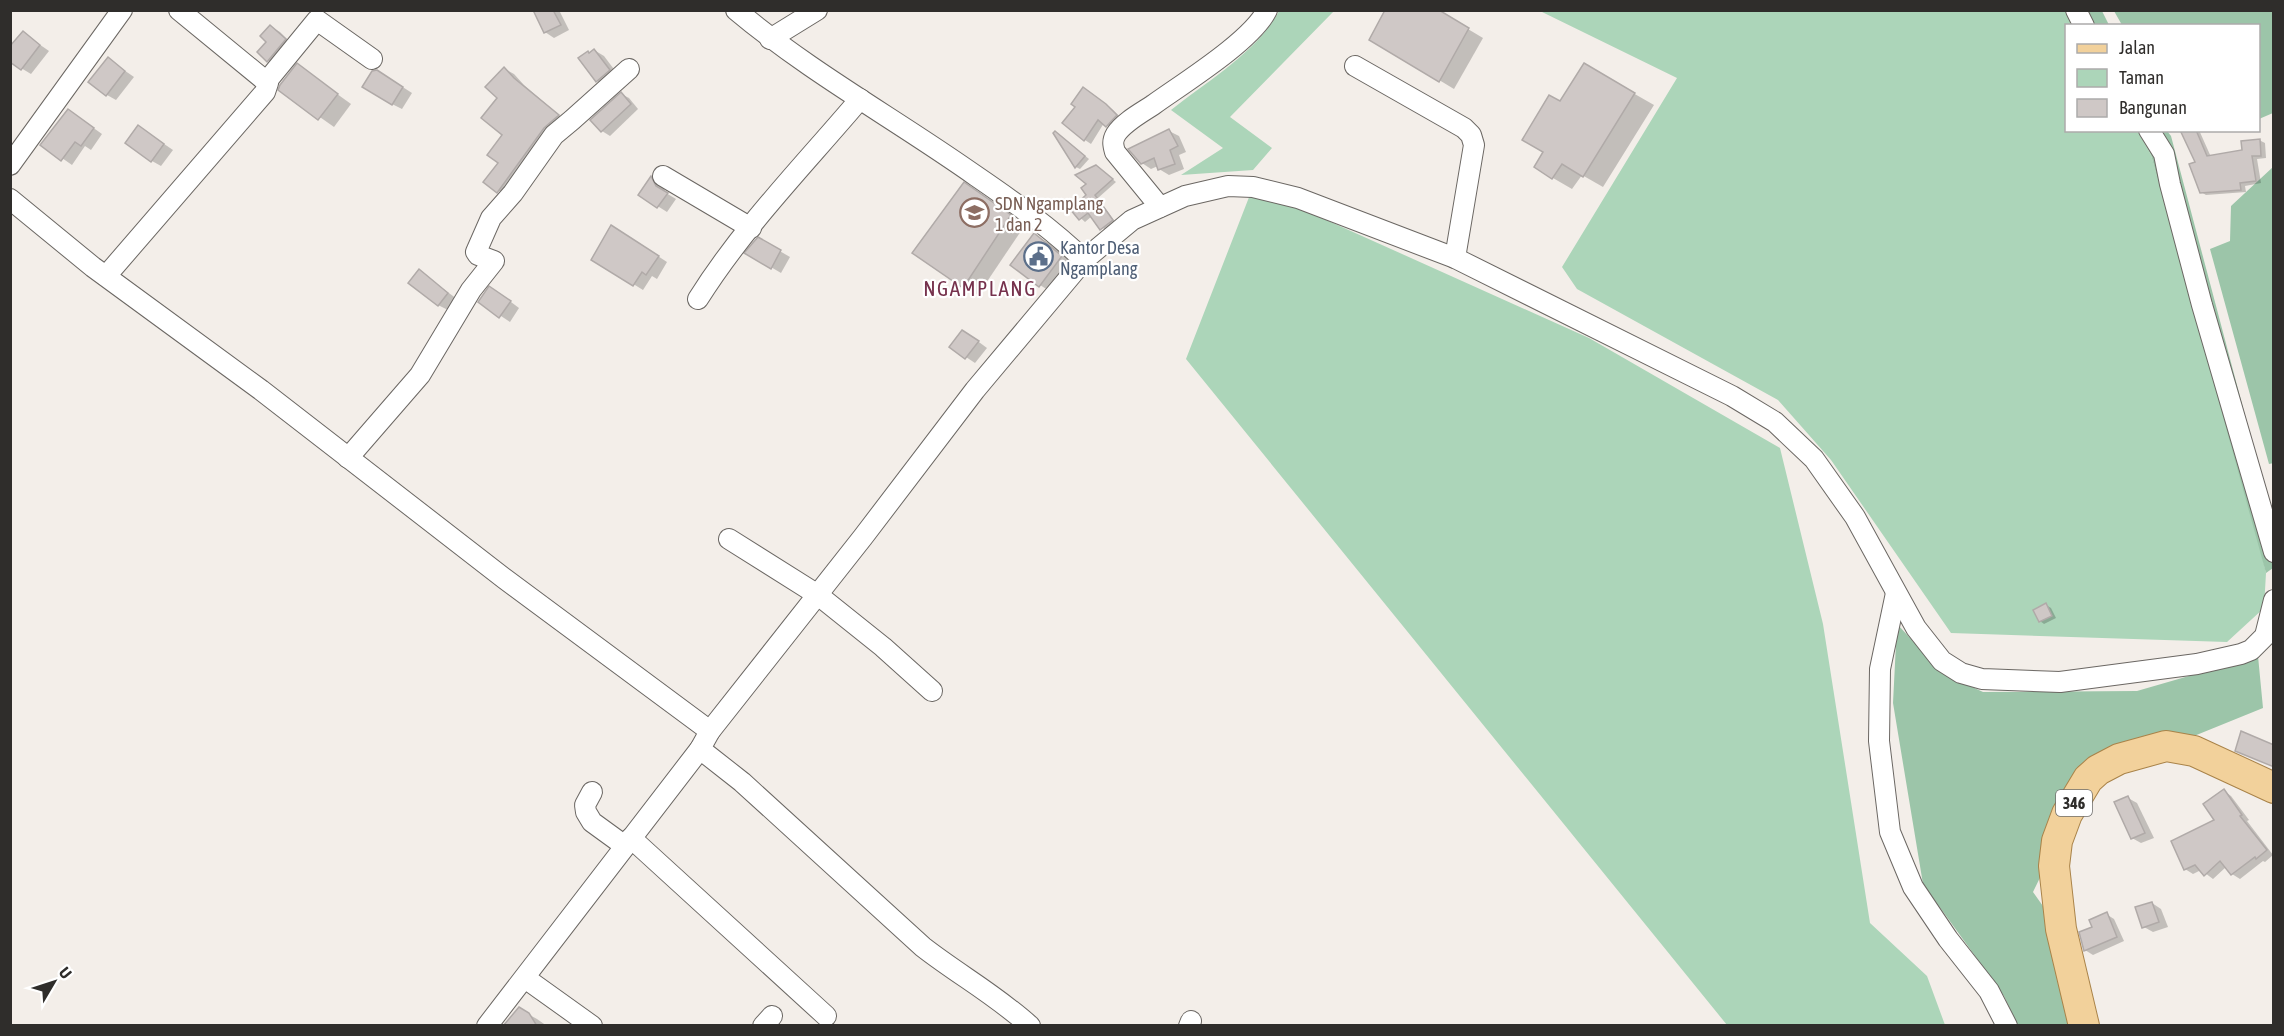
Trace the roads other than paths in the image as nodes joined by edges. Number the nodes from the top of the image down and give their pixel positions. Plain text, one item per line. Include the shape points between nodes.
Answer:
1 (122, 10) edge
2 (179, 10) edge
3 (736, 10) edge
4 (817, 10) edge
5 (1268, 10) edge
6 (2076, 10) edge
7 (2083, 24) edge
8 (770, 39) junction
9 (372, 59) dead end
10 (1355, 66) dead end
11 (629, 69) dead end
12 (267, 81) junction
13 (861, 99) junction
14 (2150, 132) edge
15 (10, 165) edge
16 (663, 176) dead end
17 (10, 199) edge
18 (1160, 207) junction
19 (751, 228) junction
20 (1455, 258) junction
21 (1083, 260) junction
22 (106, 276) junction
23 (698, 299) dead end
24 (348, 458) junction
25 (729, 539) dead end
26 (2274, 552) edge
27 (1896, 593) junction
28 (818, 595) junction
29 (2274, 600) edge
30 (932, 691) dead end
31 (710, 731) junction
32 (700, 749) junction
33 (2274, 788) edge
34 (592, 792) dead end
35 (628, 842) junction
36 (525, 978) junction
37 (826, 1016) dead end
38 (487, 1026) edge
39 (592, 1026) edge
40 (1030, 1026) edge
41 (2007, 1026) edge
42 (2084, 1026) edge

1 - 15 street
2 - 12 street
3 - 8 street
4 - 8 street
5 - 18 street via 1257,27 1214,63 1115,136 1113,144 1118,157
6 - 7 street
8 - 13 street
9 - 12 street via 316,20
10 - 20 street via 1471,135 1474,145
11 - 24 street via 554,135 491,218 476,252 494,261 471,290 420,375
12 - 22 street via 264,92
13 - 19 street
13 - 21 street via 1022,207
14 - 26 street via 2164,154 2202,305
16 - 19 street
17 - 22 street
18 - 20 street via 1185,196 1228,186 1253,187 1298,198
18 - 21 street via 1121,228
19 - 23 street
20 - 27 street via 1732,396 1774,423 1814,459 1855,517
21 - 28 street via 975,390
22 - 24 street
24 - 31 street
25 - 28 street
27 - 29 street via 1916,628 1942,661 1961,673 1982,679 2060,682 2197,664 2251,650 2265,636
27 - 41 street via 1880,669 1879,741 1890,832 1913,887 1989,991
28 - 30 street
28 - 31 street
31 - 32 street
32 - 35 street
32 - 40 street via 742,782 923,947
33 - 42 main road, 346 via 2194,751 2166,746 2119,759 2088,779 2067,814 2057,841 2054,866 2061,929
34 - 35 street via 585,805 592,822
35 - 36 street
35 - 37 street
36 - 38 street
36 - 39 street

